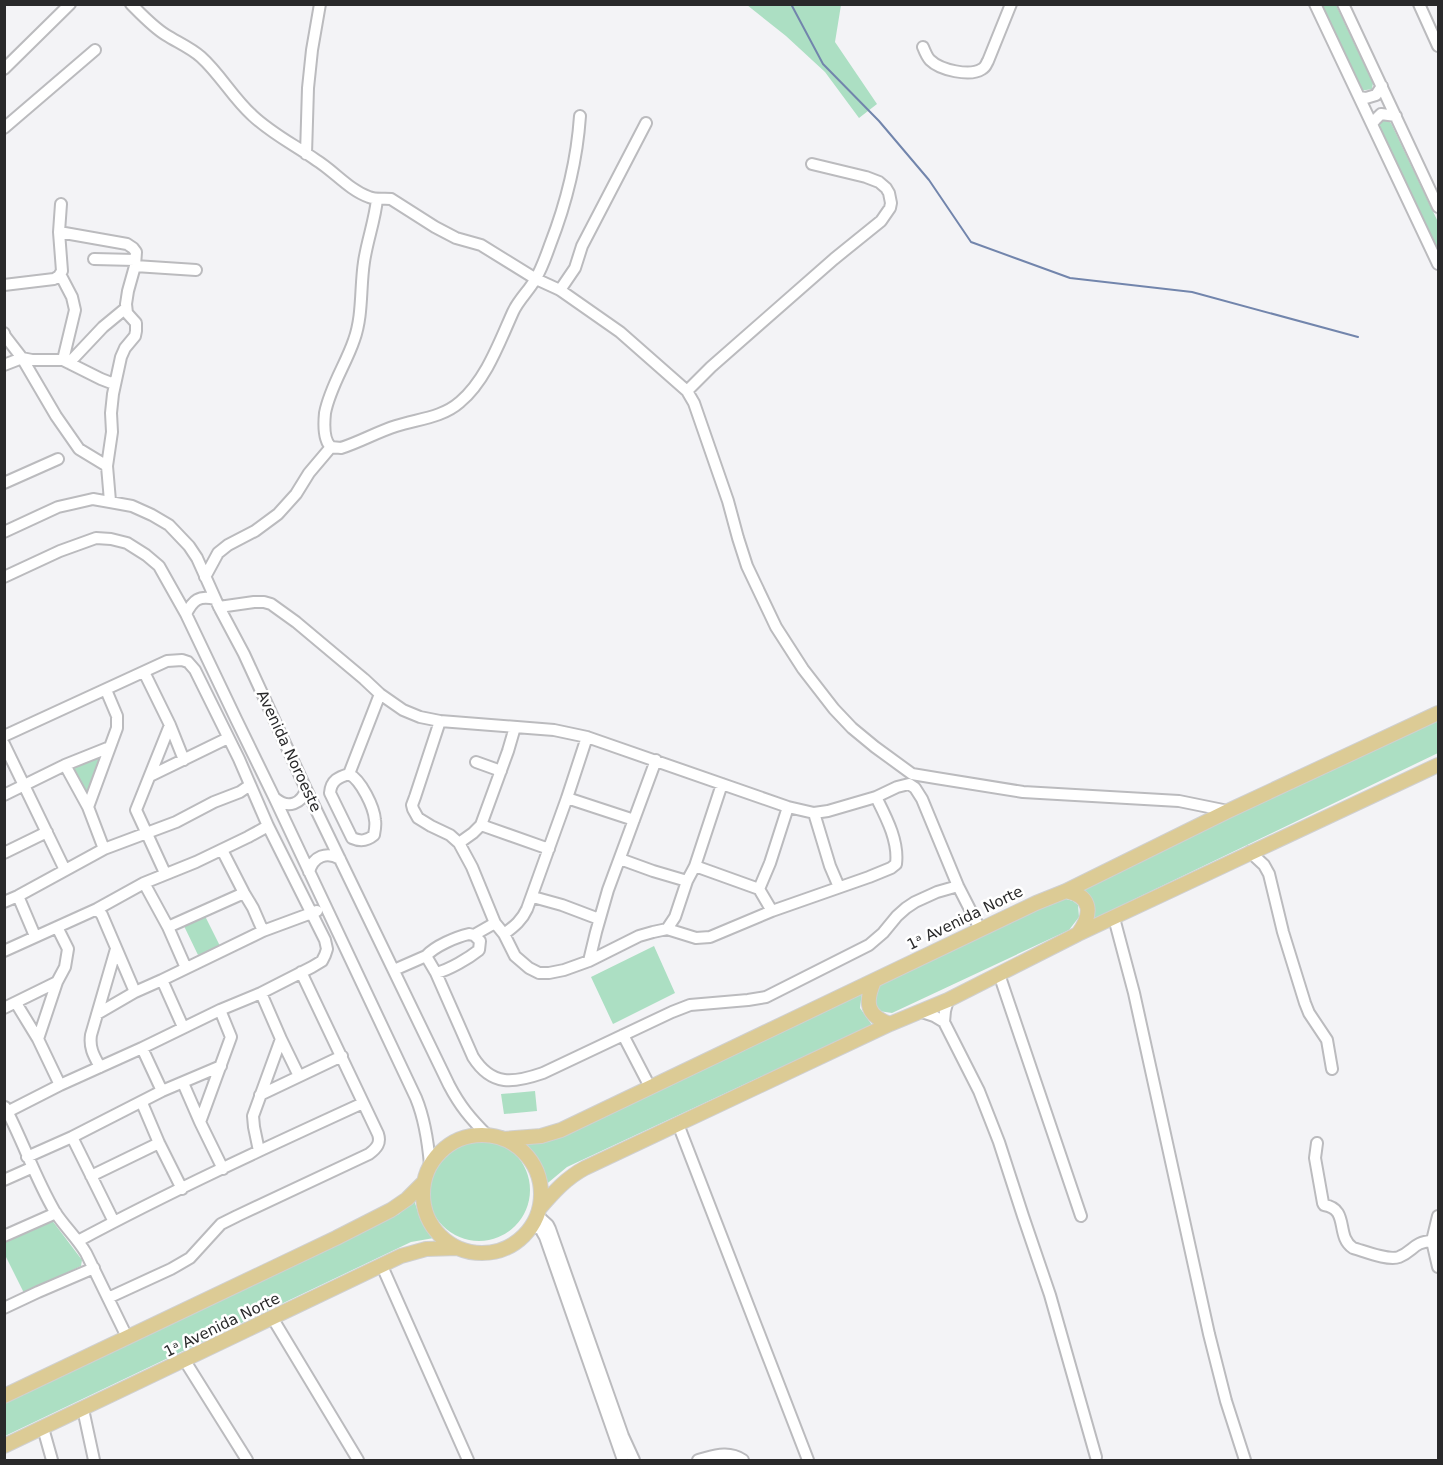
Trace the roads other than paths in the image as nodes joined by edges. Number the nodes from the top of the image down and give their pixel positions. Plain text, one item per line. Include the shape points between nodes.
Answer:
1 (70, 4) edge
2 (131, 4) edge
3 (320, 4) edge
4 (1011, 4) edge
5 (1315, 4) edge
6 (1343, 4) edge
7 (1419, 4) edge
8 (1438, 46) edge
9 (923, 47) dead end
10 (95, 50) dead end
11 (4, 69) edge
12 (1382, 86) junction
13 (1359, 97) junction
14 (580, 116) dead end
15 (1396, 116) junction
16 (646, 123) dead end
17 (1372, 124) junction
18 (4, 128) edge
19 (306, 154) junction
20 (813, 164) dead end
21 (377, 199) junction
22 (61, 204) dead end
23 (1438, 207) edge
24 (60, 232) junction
25 (94, 259) dead end
26 (135, 263) junction
27 (1438, 264) edge
28 (196, 270) dead end
29 (60, 274) junction
30 (536, 279) junction
31 (4, 285) edge
32 (560, 290) junction
33 (126, 308) junction
34 (5, 335) edge
35 (22, 358) junction
36 (66, 362) junction
37 (4, 365) edge
38 (114, 384) junction
39 (687, 391) junction
40 (331, 447) junction
41 (58, 459) dead end
42 (107, 466) junction
43 (4, 483) edge
44 (110, 501) junction
45 (4, 532) edge
46 (205, 577) junction
47 (4, 578) edge
48 (217, 603) junction
49 (186, 614) junction
50 (144, 672) junction
51 (106, 690) junction
52 (380, 694) junction
53 (1438, 713) edge
54 (440, 721) junction
55 (170, 725) junction
56 (515, 727) junction
57 (4, 736) edge
58 (587, 737) junction
59 (228, 738) junction
60 (4, 744) edge
61 (110, 747) junction
62 (184, 760) junction
63 (656, 760) junction
64 (476, 762) dead end
65 (65, 765) junction
66 (1438, 765) edge
67 (501, 771) junction
68 (350, 774) junction
69 (150, 776) junction
70 (910, 779) junction
71 (722, 784) junction
72 (24, 785) junction
73 (250, 785) junction
74 (306, 789) junction
75 (4, 795) edge
76 (876, 797) junction
77 (567, 798) junction
78 (275, 799) junction
79 (88, 807) junction
80 (788, 807) junction
81 (1228, 811) junction
82 (814, 813) junction
83 (634, 820) junction
84 (268, 825) junction
85 (480, 825) junction
86 (47, 832) junction
87 (147, 834) junction
88 (459, 843) junction
89 (105, 849) junction
90 (549, 849) junction
91 (222, 850) junction
92 (1250, 852) junction
93 (4, 853) edge
94 (620, 859) junction
95 (340, 860) junction
96 (695, 866) junction
97 (65, 870) junction
98 (309, 872) junction
99 (165, 873) junction
100 (687, 881) junction
101 (144, 883) junction
102 (958, 886) junction
103 (839, 887) junction
104 (759, 889) junction
105 (1066, 891) junction
106 (244, 893) junction
107 (18, 896) junction
108 (532, 897) junction
109 (4, 902) edge
110 (325, 907) junction
111 (97, 909) junction
112 (772, 911) junction
113 (311, 914) junction
114 (1114, 918) junction
115 (599, 919) junction
116 (495, 923) junction
117 (57, 927) junction
118 (168, 927) junction
119 (667, 929) junction
120 (980, 930) junction
121 (262, 932) junction
122 (504, 934) junction
123 (1078, 934) junction
124 (474, 935) junction
125 (35, 936) junction
126 (116, 949) junction
127 (4, 951) edge
128 (426, 956) junction
129 (589, 961) junction
130 (186, 968) junction
131 (394, 970) junction
132 (301, 972) junction
133 (436, 973) junction
134 (999, 974) junction
135 (162, 980) junction
136 (874, 981) junction
137 (57, 982) junction
138 (135, 992) junction
139 (261, 993) junction
140 (948, 1000) junction
141 (16, 1003) junction
142 (4, 1008) edge
143 (220, 1010) junction
144 (922, 1012) junction
145 (97, 1014) junction
146 (944, 1022) junction
147 (890, 1024) junction
148 (183, 1027) junction
149 (623, 1035) junction
150 (38, 1039) junction
151 (281, 1039) junction
152 (142, 1048) junction
153 (342, 1056) junction
154 (221, 1066) junction
155 (100, 1067) junction
156 (1332, 1069) dead end
157 (299, 1076) junction
158 (183, 1083) junction
159 (60, 1085) junction
160 (650, 1087) junction
161 (162, 1091) junction
162 (260, 1095) junction
163 (142, 1103) junction
164 (363, 1103) junction
165 (6, 1109) edge
166 (200, 1122) junction
167 (678, 1124) junction
168 (487, 1135) junction
169 (72, 1137) junction
170 (503, 1139) junction
171 (159, 1143) junction
172 (1317, 1143) dead end
173 (259, 1151) junction
174 (27, 1157) junction
175 (430, 1165) junction
176 (32, 1168) junction
177 (223, 1169) junction
178 (91, 1176) junction
179 (4, 1180) edge
180 (423, 1183) junction
181 (182, 1189) junction
182 (56, 1213) junction
183 (536, 1216) junction
184 (1081, 1216) dead end
185 (1438, 1216) edge
186 (114, 1222) junction
187 (4, 1236) edge
188 (78, 1241) junction
189 (1432, 1241) junction
190 (458, 1248) junction
191 (382, 1266) junction
192 (1438, 1267) edge
193 (93, 1268) junction
194 (108, 1298) junction
195 (4, 1308) edge
196 (273, 1318) junction
197 (127, 1337) junction
198 (185, 1361) junction
199 (4, 1396) edge
200 (81, 1410) junction
201 (43, 1428) junction
202 (4, 1446) edge
203 (1096, 1457) dead end
204 (52, 1461) edge
205 (88, 1461) edge
206 (94, 1461) edge
207 (247, 1461) edge
208 (358, 1461) edge
209 (468, 1461) edge
210 (623, 1461) edge
211 (634, 1461) edge
212 (698, 1461) edge
213 (742, 1461) edge
214 (808, 1461) edge
215 (1245, 1461) edge

1 - 11 street
2 - 19 street via 163,34 199,55 252,115
3 - 19 street via 309,78
4 - 9 street via 981,70 959,72 941,67
5 - 13 street
6 - 12 street
7 - 8 street
10 - 18 street
12 - 13 street via 1376,95
12 - 15 street
13 - 17 street
14 - 30 street via 567,192
15 - 17 street via 1381,114
15 - 23 street
16 - 32 street
17 - 27 street
19 - 21 street
20 - 39 street via 879,182 886,188 890,208
21 - 30 street via 391,199 456,238 496,253
21 - 40 street via 364,260 356,334 325,413 325,438
22 - 24 street
24 - 26 street via 127,244 136,252
24 - 29 street
25 - 26 street
26 - 28 street
26 - 33 street
29 - 31 street via 54,279
29 - 36 street via 75,310
30 - 32 street
30 - 40 street via 520,298 488,365 460,402 438,415 396,426 341,448
32 - 39 street via 620,332
33 - 36 street
33 - 38 street via 136,323 136,331 121,357
34 - 35 street
35 - 36 street
35 - 37 street
35 - 42 street via 79,449
36 - 38 street
38 - 42 street
39 - 70 street via 728,501 747,566 776,627 834,709
40 - 46 street via 278,514 218,553
41 - 43 street
42 - 44 street
44 - 45 street, Avenida Noroeste via 93,499 58,507
44 - 46 street, Avenida Noroeste via 132,506 169,525 189,546
46 - 48 street, Avenida Noroeste
47 - 49 street via 60,551 96,538 111,539 127,543 159,567
48 - 49 street via 204,597 196,600
48 - 52 street via 271,604
48 - 74 street, Avenida Noroeste
49 - 78 street
50 - 51 street
50 - 55 street
50 - 59 street via 176,660 192,665
51 - 57 street
51 - 61 street via 117,716
52 - 54 street via 403,710
52 - 68 street
53 - 81 main road, 1ᵃ Avenida Norte
54 - 56 street
54 - 88 street via 412,805 418,818
55 - 62 street
55 - 69 street
56 - 58 street
56 - 67 street
58 - 63 street
58 - 77 street
59 - 62 street
59 - 73 street
60 - 72 street
61 - 65 street
61 - 79 street
62 - 69 street
63 - 71 street
63 - 83 street
64 - 67 street
65 - 72 street
65 - 79 street
66 - 92 main road
67 - 85 street
68 - 68 street via 333,782 330,793 352,838 365,841 374,834 375,817 360,783
69 - 87 street via 135,810
70 - 76 street
70 - 81 street via 1023,792 1179,801
70 - 102 street
71 - 80 street
71 - 96 street
72 - 75 street
72 - 86 street
73 - 84 street
73 - 87 street
74 - 78 street via 297,803 285,805
74 - 95 street, Avenida Noroeste
76 - 82 street
76 - 103 street via 896,843 896,864
77 - 83 street
77 - 90 street
78 - 98 street
79 - 89 street
80 - 82 street
80 - 104 street
81 - 105 main road, 1ᵃ Avenida Norte
82 - 103 street
83 - 94 street
84 - 91 street
84 - 113 street
85 - 88 street
85 - 90 street
86 - 93 street
86 - 97 street
87 - 89 street
87 - 99 street
88 - 116 street
89 - 97 street
90 - 108 street
91 - 99 street
91 - 106 street
92 - 114 main road
92 - 156 street via 1269,874 1305,1004 1327,1040
94 - 100 street
94 - 115 street
95 - 98 street via 330,855 318,857
95 - 131 street, Avenida Noroeste
96 - 100 street
96 - 104 street
97 - 107 street
98 - 110 street
99 - 101 street
100 - 119 street
101 - 111 street
101 - 118 street
102 - 120 street
102 - 149 street via 915,902 869,945 766,997 690,1005
103 - 112 street
104 - 112 street
105 - 120 main road, 1ᵃ Avenida Norte
105 - 123 main road via 1077,893 1087,905 1088,916
106 - 118 street
106 - 121 street
107 - 109 street
107 - 125 street
108 - 115 street
108 - 122 street via 517,925
110 - 113 street
110 - 175 street via 423,1114
111 - 117 street
111 - 126 street
112 - 119 street via 710,937 696,938
113 - 121 street
113 - 132 street via 327,949 321,961
114 - 123 main road
114 - 215 street via 1209,1334
115 - 129 street
116 - 122 street
116 - 124 street
117 - 125 street
117 - 137 street via 68,949
118 - 130 street
119 - 129 street via 639,936
120 - 136 main road, 1ᵃ Avenida Norte
121 - 130 street
122 - 129 street via 516,956 539,973
123 - 134 main road
124 - 128 street via 454,939
124 - 133 street via 480,941 479,950
125 - 127 street
126 - 138 street
126 - 145 street
128 - 131 street
128 - 133 street
130 - 135 street
131 - 168 street, Avenida Noroeste via 458,1102
132 - 139 street
132 - 153 street
133 - 149 street via 473,1057 488,1074 500,1080 522,1080 543,1073
134 - 140 main road
134 - 184 street
135 - 138 street
135 - 148 street
136 - 147 main road via 868,995 870,1008 875,1018
136 - 160 main road, 1ᵃ Avenida Norte
137 - 141 street
137 - 150 street
138 - 145 street
139 - 143 street
139 - 151 street
140 - 144 main road
140 - 146 street
141 - 142 street
141 - 150 street
143 - 148 street
143 - 154 street via 231,1037
144 - 146 street
144 - 147 main road
145 - 155 street via 90,1044
146 - 203 street via 980,1091 999,1142 1050,1295
147 - 167 main road
148 - 152 street
149 - 160 street
150 - 159 street
151 - 157 street
151 - 162 street
152 - 155 street
152 - 161 street
153 - 157 street
153 - 164 street
154 - 158 street
154 - 166 street
155 - 159 street
157 - 162 street
158 - 161 street
158 - 166 street
159 - 165 street
160 - 170 main road, 1ᵃ Avenida Norte via 561,1130
161 - 163 street
162 - 173 street via 253,1121
163 - 169 street
163 - 171 street
164 - 173 street
164 - 194 street via 379,1138 373,1151 221,1224 190,1258
165 - 174 street
166 - 177 street
167 - 183 main road via 577,1172 558,1187
167 - 214 street
168 - 170 main road
168 - 175 main road via 454,1142 440,1151
169 - 174 street
169 - 178 street
170 - 183 main road via 518,1147 537,1174 541,1192
171 - 178 street
171 - 181 street
172 - 189 street via 1315,1158 1323,1203 1338,1212 1349,1245 1393,1258 1422,1242
173 - 177 street
174 - 176 street
175 - 180 main road
176 - 179 street
176 - 182 street
177 - 181 street
178 - 186 street
180 - 190 main road via 423,1203 429,1221 441,1237
180 - 197 main road, 1ᵃ Avenida Norte via 391,1210
181 - 186 street
182 - 187 street
182 - 188 street
183 - 190 main road via 521,1238 507,1247 491,1252
183 - 210 street
183 - 211 street via 550,1229
185 - 189 street
186 - 188 street
188 - 193 street
189 - 192 street
190 - 191 main road, 1ᵃ Avenida Norte via 426,1250
191 - 196 main road, 1ᵃ Avenida Norte
191 - 209 street
193 - 194 street
193 - 195 street
194 - 197 street
196 - 198 main road, 1ᵃ Avenida Norte
196 - 208 street
197 - 199 main road, 1ᵃ Avenida Norte
198 - 200 main road, 1ᵃ Avenida Norte
198 - 207 street
200 - 201 main road, 1ᵃ Avenida Norte
200 - 205 street
200 - 206 street
201 - 202 main road, 1ᵃ Avenida Norte
201 - 204 street
212 - 213 street via 724,1454

